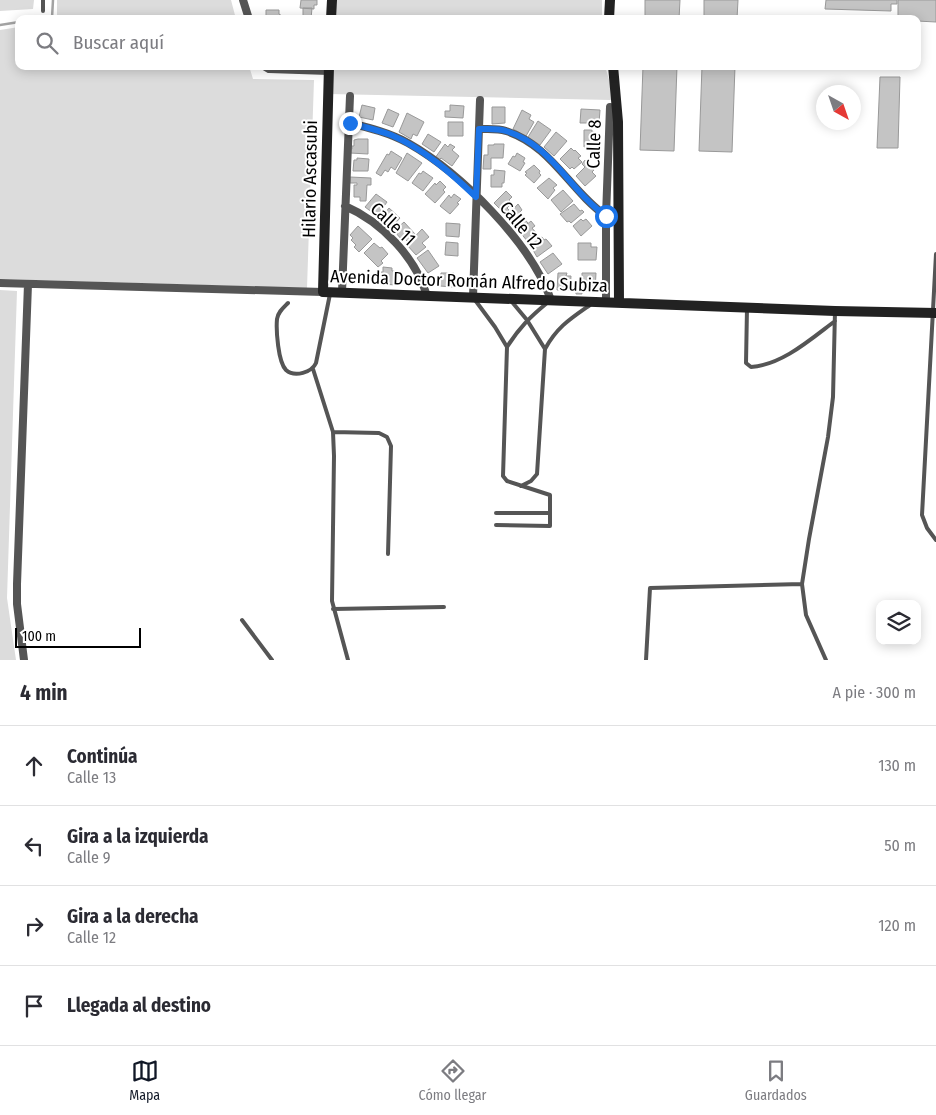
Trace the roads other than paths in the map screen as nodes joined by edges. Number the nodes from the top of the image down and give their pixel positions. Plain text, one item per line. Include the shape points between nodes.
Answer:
1 (43, 0) edge
2 (244, 0) edge
3 (332, 0) edge
4 (610, 0) edge
5 (43, 11) dead end
6 (248, 15) edge
7 (331, 15) edge
8 (610, 15) edge
9 (329, 70) edge
10 (613, 70) edge
11 (350, 96) dead end
12 (480, 100) dead end
13 (610, 107) dead end
14 (350, 123) junction
15 (479, 129) junction
16 (476, 197) junction
17 (345, 206) junction
18 (606, 216) junction
19 (936, 254) edge
20 (0, 283) edge
21 (28, 284) junction
22 (327, 292) junction
23 (342, 292) junction
24 (428, 296) junction
25 (473, 297) junction
26 (510, 299) junction
27 (551, 300) junction
28 (593, 302) junction
29 (606, 302) junction
30 (288, 303) dead end
31 (619, 303) junction
32 (747, 308) junction
33 (935, 313) edge
34 (835, 316) junction
35 (526, 320) junction
36 (507, 347) junction
37 (545, 349) junction
38 (314, 369) junction
39 (333, 432) junction
40 (521, 486) junction
41 (496, 513) dead end
42 (550, 513) junction
43 (496, 525) dead end
44 (936, 540) edge
45 (388, 554) dead end
46 (802, 584) junction
47 (444, 607) dead end
48 (333, 609) junction
49 (242, 620) dead end
50 (24, 660) edge
51 (272, 660) edge
52 (348, 660) edge
53 (646, 660) edge
54 (826, 660) edge

1 - 5 lane
2 - 6 street
3 - 7 main road
4 - 8 main road
9 - 22 main road, Hilario Ascasubi
10 - 31 main road via 618,122
11 - 14 street
12 - 15 street
13 - 18 street, Calle 8
14 - 16 street, Calle 12 via 389,134 408,144 434,161
14 - 17 street
15 - 16 street
15 - 18 street via 504,130 530,143
16 - 25 street
16 - 27 street, Calle 12 via 533,263
17 - 23 street
17 - 24 street, Calle 11 via 365,216 396,244 421,277
18 - 29 street, Calle 8
19 - 33 lane
20 - 21 street, Avenida Doctor Román Alfredo Subiza
21 - 22 street, Avenida Doctor Román Alfredo Subiza
21 - 50 street via 16,584
22 - 23 main road, Avenida Doctor Román Alfredo Subiza
22 - 38 lane
23 - 24 main road, Avenida Doctor Román Alfredo Subiza
24 - 25 main road, Avenida Doctor Román Alfredo Subiza
25 - 26 main road, Avenida Doctor Román Alfredo Subiza
25 - 36 lane
26 - 27 main road, Avenida Doctor Román Alfredo Subiza
26 - 35 lane
27 - 28 main road, Avenida Doctor Román Alfredo Subiza
27 - 35 lane
28 - 29 main road, Avenida Doctor Román Alfredo Subiza
28 - 37 lane via 553,334
29 - 31 main road, Avenida Doctor Román Alfredo Subiza
30 - 38 lane via 278,318 278,348 282,362 290,372
31 - 32 main road, Avenida Doctor Román Alfredo Subiza
32 - 34 main road, Avenida Doctor Román Alfredo Subiza
32 - 34 lane via 745,353 746,363 751,367 780,359 808,341
33 - 34 main road, Avenida Doctor Román Alfredo Subiza
33 - 44 lane via 922,515
34 - 46 lane via 833,397
35 - 36 lane
35 - 37 lane
36 - 40 lane via 503,476
37 - 40 lane via 537,474
38 - 39 lane
39 - 45 lane via 379,433 387,437 391,446
39 - 48 lane
40 - 42 lane via 550,495
41 - 42 lane
42 - 43 lane via 550,526
46 - 53 lane via 650,588
46 - 54 lane via 806,615
47 - 48 lane
48 - 52 lane
49 - 51 lane

